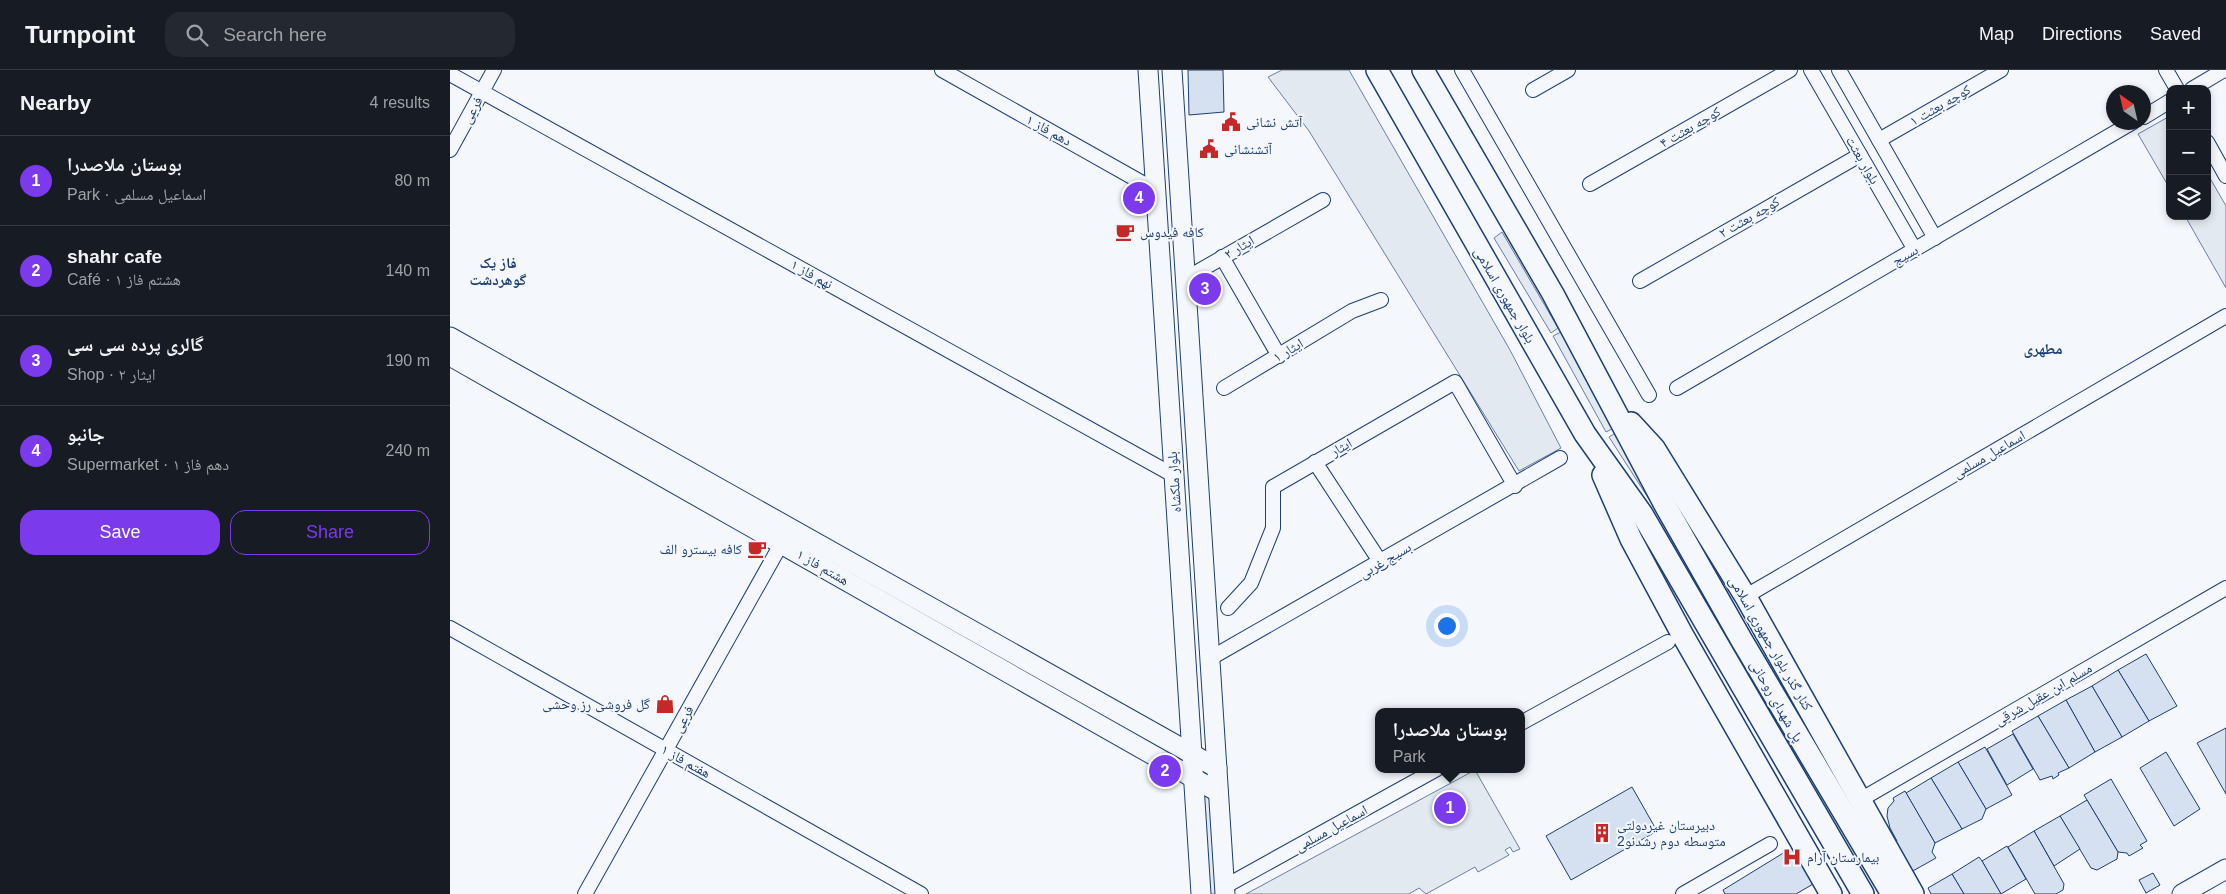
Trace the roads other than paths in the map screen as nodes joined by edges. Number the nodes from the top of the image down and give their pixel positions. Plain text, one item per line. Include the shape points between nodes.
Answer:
1 (494, 70) edge
2 (942, 70) edge
3 (1148, 70) edge
4 (1172, 70) edge
5 (1377, 70) edge
6 (1423, 70) edge
7 (1462, 70) edge
8 (1568, 70) edge
9 (1790, 70) edge
10 (1811, 70) edge
11 (1839, 70) edge
12 (2001, 70) edge
13 (2166, 70) edge
14 (2224, 70) edge
15 (450, 74) edge
16 (2175, 85) edge
17 (2199, 85) edge
18 (1533, 90) dead end
19 (482, 92) junction
20 (1852, 92) junction
21 (1149, 94) junction
22 (1174, 94) junction
23 (2166, 103) edge
24 (1831, 104) junction
25 (2151, 113) edge
26 (2120, 130) edge
27 (1879, 140) junction
28 (2211, 149) edge
29 (450, 150) edge
30 (1860, 155) junction
31 (2226, 176) edge
32 (1590, 184) dead end
33 (1155, 190) junction
34 (1323, 200) dead end
35 (1935, 238) junction
36 (1915, 250) junction
37 (1222, 257) junction
38 (1185, 279) junction
39 (1640, 281) dead end
40 (1381, 300) dead end
41 (2226, 316) edge
42 (450, 337) edge
43 (450, 356) edge
44 (1280, 356) junction
45 (1224, 388) dead end
46 (1676, 388) dead end
47 (1649, 395) dead end
48 (1613, 404) junction
49 (1585, 434) junction
50 (1560, 458) dead end
51 (1315, 462) junction
52 (1173, 475) junction
53 (1515, 486) junction
54 (1642, 514) joint
55 (785, 537) junction
56 (1380, 562) junction
57 (2226, 588) edge
58 (1752, 592) dead end
59 (1228, 608) dead end
60 (450, 628) edge
61 (1668, 642) dead end
62 (1210, 659) junction
63 (1525, 721) edge
64 (666, 750) junction
65 (1193, 756) junction
66 (1217, 768) junction
67 (1430, 773) edge
68 (1195, 780) junction
69 (1218, 792) junction
70 (1860, 800) junction
71 (1770, 844) dead end
72 (2226, 869) edge
73 (1224, 890) edge
74 (585, 894) edge
75 (921, 894) edge
76 (1201, 894) edge
77 (1683, 894) edge
78 (1831, 894) edge
79 (1863, 894) edge
80 (1892, 894) edge
81 (1913, 894) edge
82 (2182, 894) edge

1 - 19 street, فرعی
2 - 33 street, دهم فاز ۱
3 - 21 main road, بلوار ملکشاه
4 - 22 main road, بلوار ملکشاه
5 - 49 main road, بلوار جمهوری اسلامی
6 - 48 main road
7 - 47 street
8 - 18 street
9 - 32 street, کوچه بعثت ۴
10 - 24 street, بلوار بعثت
11 - 20 street, بلوار بعثت
12 - 27 street, کوچه بعثت ۱
13 - 16 street
14 - 17 street
15 - 19 street, نهم فاز ۱
19 - 29 street, فرعی
19 - 52 street, نهم فاز ۱
20 - 24 street
20 - 27 street, بلوار بعثت
21 - 22 main road via 1162,84
21 - 33 main road, بلوار ملکشاه
22 - 38 main road, بلوار ملکشاه
23 - 25 street
24 - 30 street, بلوار بعثت
26 - 35 street, بسیج
27 - 35 street, بلوار بعثت
28 - 31 street
30 - 36 street, بلوار بعثت
30 - 39 street, کوچه بعثت ۲
33 - 52 main road, بلوار ملکشاه
34 - 37 street, ایثار ۲
35 - 36 street, بسیج
36 - 46 street, بسیج
37 - 38 street, ایثار ۲
37 - 44 street
38 - 62 main road, بلوار ملکشاه
40 - 44 street, ایثار ۱ via 1352,311
41 - 58 street, اسماعیل مسلمی
42 - 55 main road, هشتم فاز ۱
43 - 55 main road, هشتم فاز ۱
44 - 45 street, ایثار ۱
48 - 70 main road, کنار گذر بلوار جمهوری اسلامی via 1654,448 1747,599
48 - 80 main road, پل شهدای روحانی via 1665,505
49 - 54 main road, بلوار جمهوری اسلامی
49 - 78 main road via 1631,539
50 - 53 street, بسیج غربی
51 - 53 street, ایثار via 1455,382
51 - 56 street
51 - 59 street, ایثار via 1273,487 1273,528 1251,583
52 - 65 main road, بلوار ملکشاه
53 - 56 street, بسیج غربی
54 - 79 main road, پل شهدای روحانی
55 - 64 street, فرعی
55 - 65 main road, هشتم فاز ۱
55 - 68 main road, هشتم فاز ۱
56 - 62 street, بسیج غربی
57 - 70 street, مسلم ابن عقیل شرقی
60 - 64 street, هفتم فاز ۱
61 - 63 street
62 - 66 main road, بلوار ملکشاه
64 - 74 street, فرعی
64 - 75 street, هفتم فاز ۱
65 - 66 main road, هشتم فاز ۱
65 - 68 main road, بلوار ملکشاه
66 - 69 main road, بلوار ملکشاه
67 - 73 street, اسماعیل مسلمی
68 - 69 main road, هشتم فاز ۱
68 - 76 main road, بلوار ملکشاه
69 - 73 main road, بلوار ملکشاه
70 - 81 main road, کنار گذر بلوار جمهوری اسلامی
71 - 77 street
72 - 82 main road

